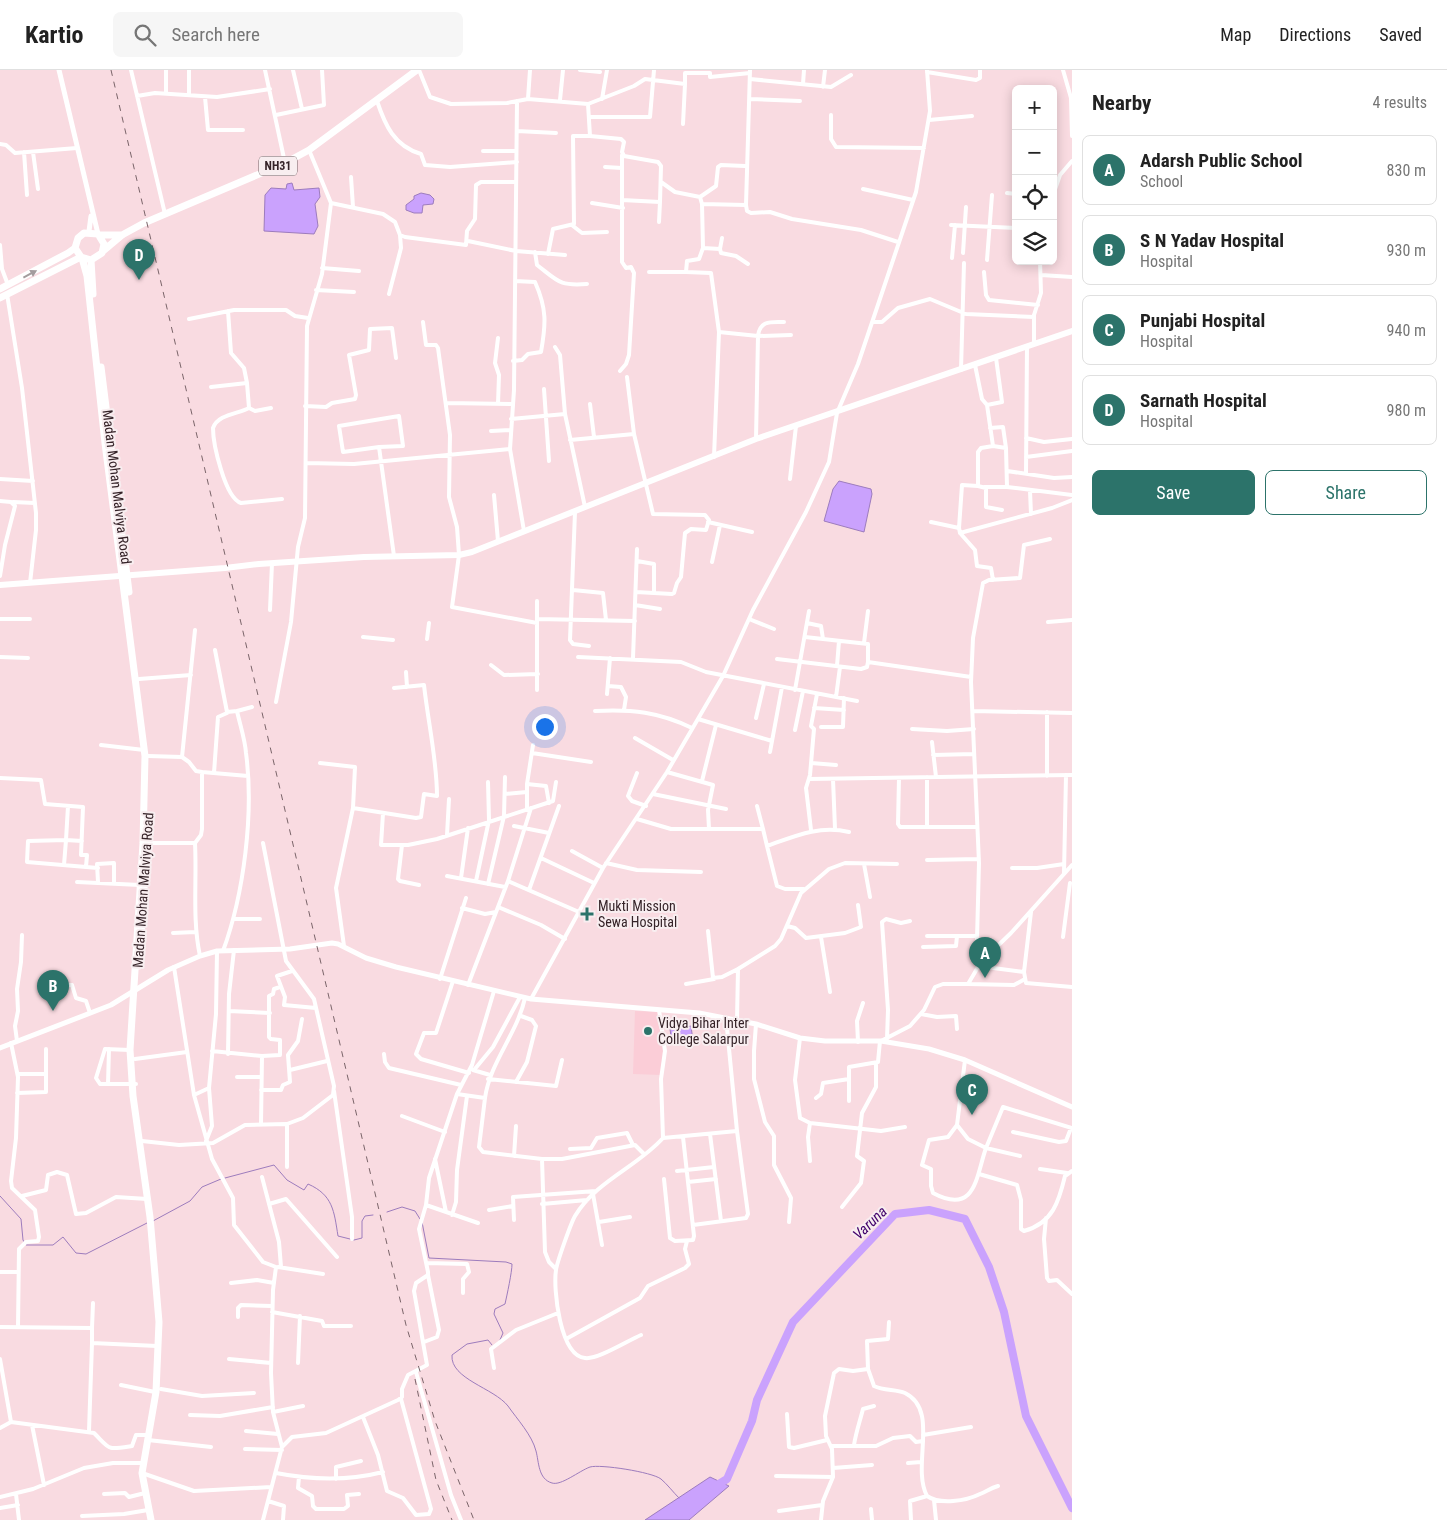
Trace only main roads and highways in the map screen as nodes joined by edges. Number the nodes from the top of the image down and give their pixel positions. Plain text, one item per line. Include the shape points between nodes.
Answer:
1 (418, 70) edge
2 (98, 235) junction
3 (122, 235) junction
4 (75, 248) junction
5 (103, 251) junction
6 (82, 257) junction
7 (91, 260) junction
8 (4, 291) edge
9 (1072, 331) edge
10 (125, 576) junction
11 (0, 584) edge
12 (146, 753) junction
13 (134, 992) junction
14 (134, 1084) junction
15 (151, 1217) junction
16 (153, 1231) junction
17 (158, 1391) junction
18 (150, 1439) junction
19 (144, 1474) junction
20 (153, 1520) edge

1 - 3 highway, NH31 via 309,150
2 - 3 highway, NH31
2 - 4 highway, NH31 via 89,232 78,238
2 - 5 highway via 103,241
3 - 5 highway, NH31
4 - 6 highway
8 -> 4 highway
5 - 7 highway, NH31
6 - 7 highway
6 - 8 highway
6 - 10 highway
7 - 10 highway, Madan Mohan Malviya Road
9 - 10 main road via 756,439 459,555 298,561
10 - 11 main road
10 - 12 highway
10 - 12 highway, Madan Mohan Malviya Road
12 - 13 highway
12 - 13 highway, Madan Mohan Malviya Road via 147,843
13 - 14 highway, Madan Mohan Malviya Road
13 - 14 highway, Madan Mohan Malviya Road via 130,1050
14 - 15 highway, Madan Mohan Malviya Road
14 - 15 highway, Madan Mohan Malviya Road
15 - 16 highway, Madan Mohan Malviya Road
16 - 17 highway, Madan Mohan Malviya Road via 160,1346
16 - 17 highway, Madan Mohan Malviya Road via 164,1349
17 - 18 highway, Madan Mohan Malviya Road
18 - 19 highway, Madan Mohan Malviya Road
18 - 19 highway, Madan Mohan Malviya Road
19 - 20 highway, Madan Mohan Malviya Road
19 - 20 highway, Madan Mohan Malviya Road via 148,1510

